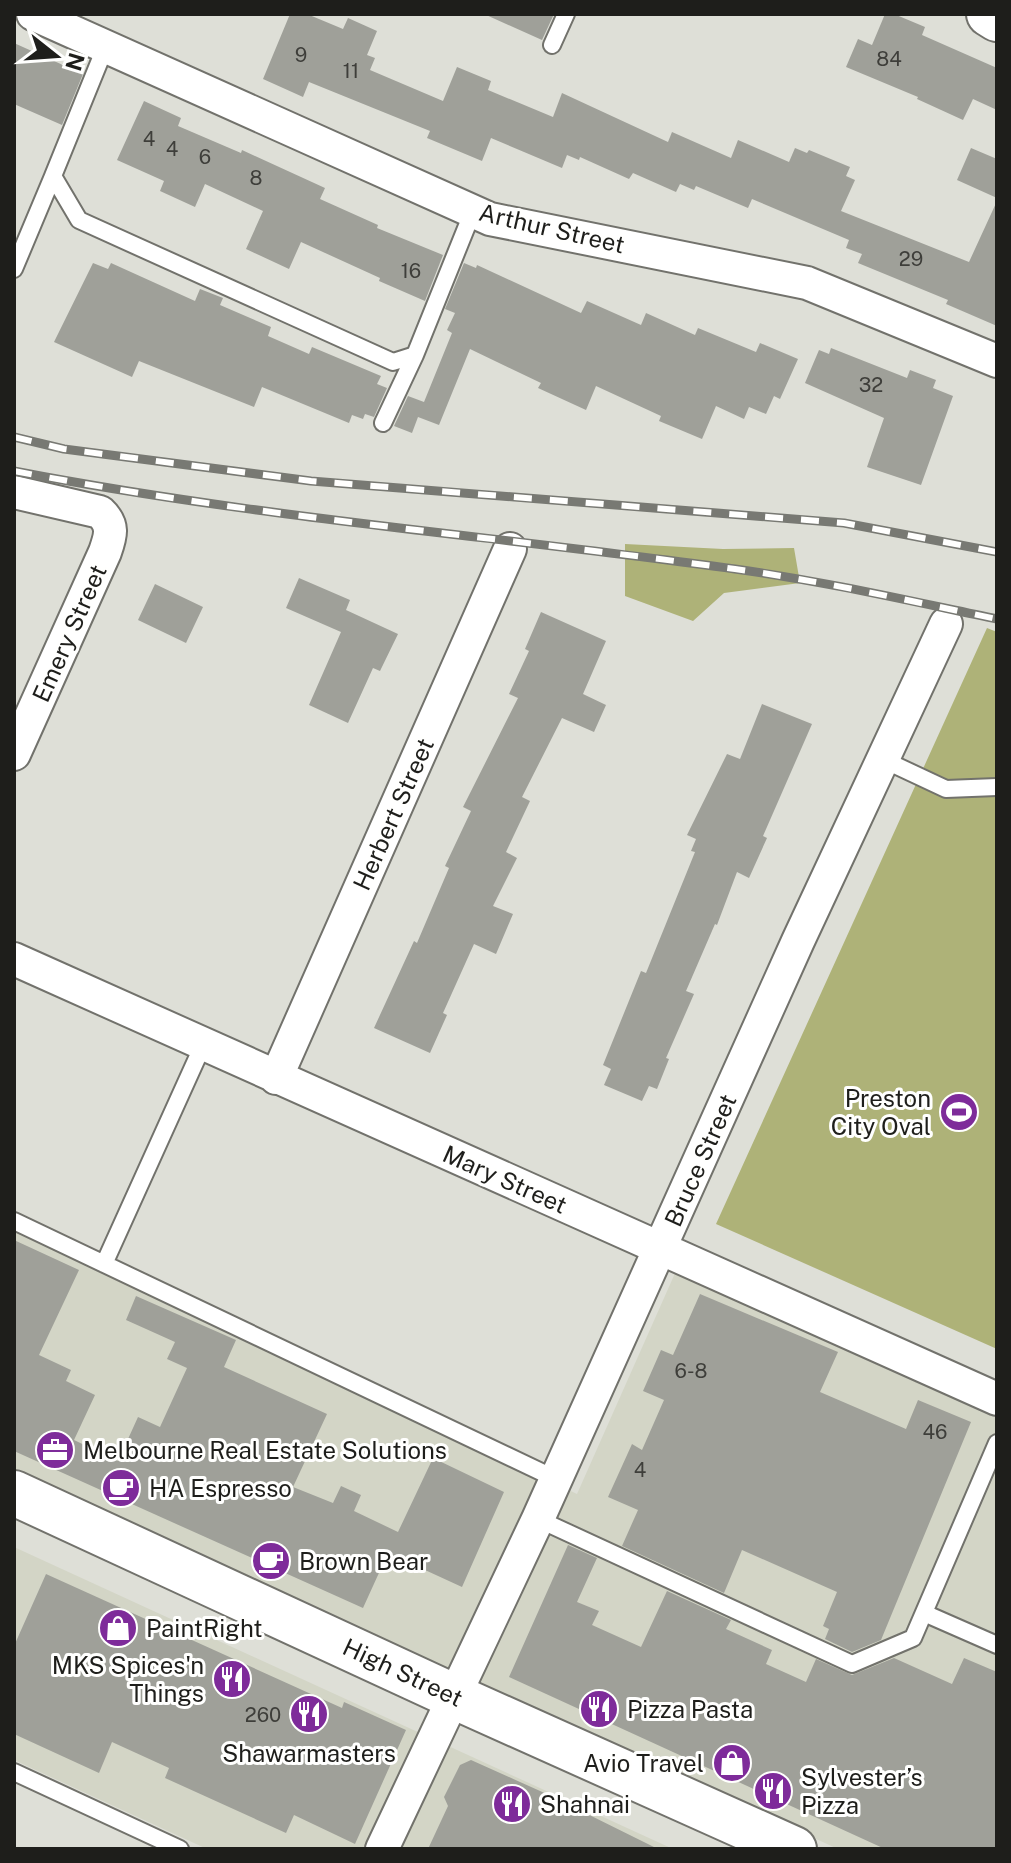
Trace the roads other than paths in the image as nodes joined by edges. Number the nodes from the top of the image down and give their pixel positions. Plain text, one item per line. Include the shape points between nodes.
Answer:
1 (33, 14) edge
2 (566, 14) edge
3 (989, 14) edge
4 (997, 19) edge
5 (552, 45) dead end
6 (105, 48) junction
7 (53, 176) junction
8 (473, 211) junction
9 (14, 269) edge
10 (415, 355) junction
11 (997, 361) edge
12 (383, 423) dead end
13 (14, 492) edge
14 (510, 549) dead end
15 (946, 624) dead end
16 (14, 754) edge
17 (882, 759) junction
18 (997, 787) edge
19 (14, 959) edge
20 (203, 1045) junction
21 (276, 1078) junction
22 (14, 1221) edge
23 (660, 1249) junction
24 (104, 1264) junction
25 (997, 1399) edge
26 (997, 1443) edge
27 (556, 1479) junction
28 (14, 1493) edge
29 (14, 1517) edge
30 (538, 1519) junction
31 (924, 1613) junction
32 (997, 1645) edge
33 (449, 1705) junction
34 (14, 1772) edge
35 (738, 1842) edge
36 (180, 1849) edge
37 (382, 1849) edge
38 (794, 1849) edge

1 - 6 street, Arthur Street
2 - 5 lane
3 - 4 main road
6 - 7 lane
6 - 8 street, Arthur Street
7 - 9 lane
7 - 10 lane via 79,220 393,362
8 - 10 lane
8 - 11 street, Arthur Street via 490,219 807,283
10 - 12 lane
13 - 16 street, Emery Street via 100,512 112,529
14 - 21 street, Herbert Street
15 - 17 street, Bruce Street
17 - 18 lane via 946,789
17 - 23 street, Bruce Street
19 - 20 street, Mary Street
20 - 21 street, Mary Street
20 - 24 lane
21 - 23 street, Mary Street
22 - 24 lane
23 - 25 street, Mary Street
23 - 27 street, Bruce Street
24 - 27 lane
26 - 31 lane
27 - 30 street, Bruce Street
28 - 33 main road, High Street
29 - 33 main road, High Street
30 - 31 lane via 852,1664 913,1638
30 - 33 street, Bruce Street
31 - 32 lane
33 - 35 main road, High Street
33 - 37 street, Bruce Street
34 - 36 lane
35 - 38 main road, High Street

